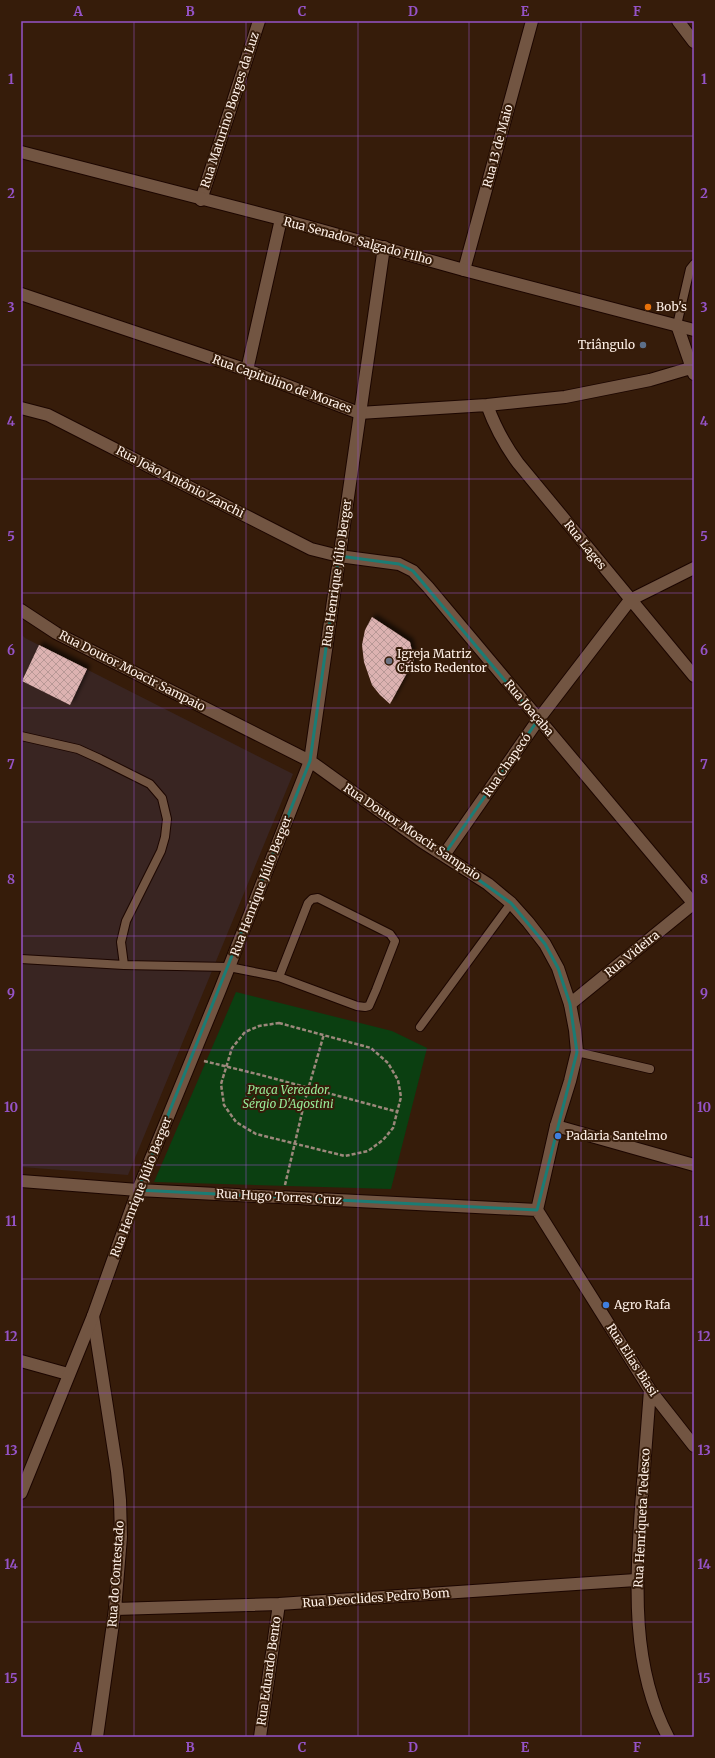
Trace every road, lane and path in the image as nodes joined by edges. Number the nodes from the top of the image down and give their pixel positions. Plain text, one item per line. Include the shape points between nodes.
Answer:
1 (259, 21) edge
2 (532, 21) edge
3 (678, 21) edge
4 (694, 42) edge
5 (21, 152) edge
6 (201, 200) junction
7 (281, 219) junction
8 (384, 247) junction
9 (694, 264) edge
10 (464, 270) junction
11 (21, 294) edge
12 (677, 325) junction
13 (694, 330) edge
14 (247, 370) junction
15 (693, 370) edge
16 (487, 405) junction
17 (21, 408) edge
18 (360, 413) junction
19 (339, 556) junction
20 (694, 568) edge
21 (630, 600) junction
22 (21, 610) edge
23 (694, 676) edge
24 (538, 720) junction
25 (21, 736) edge
26 (310, 761) junction
27 (444, 856) junction
28 (511, 903) junction
29 (694, 904) edge
30 (21, 959) edge
31 (124, 964) junction
32 (229, 967) junction
33 (279, 977) junction
34 (570, 1004) junction
35 (420, 1028) dead end
36 (324, 1034) junction
37 (577, 1052) junction
38 (201, 1060) dead end
39 (226, 1066) junction
40 (650, 1069) dead end
41 (308, 1088) junction
42 (398, 1112) junction
43 (556, 1126) junction
44 (295, 1144) junction
45 (694, 1164) edge
46 (21, 1181) edge
47 (138, 1190) junction
48 (282, 1197) junction
49 (537, 1210) junction
50 (93, 1316) junction
51 (21, 1361) edge
52 (68, 1374) junction
53 (650, 1390) junction
54 (694, 1446) edge
55 (21, 1493) edge
56 (636, 1580) junction
57 (279, 1604) junction
58 (115, 1609) junction
59 (97, 1737) edge
60 (260, 1737) edge
61 (668, 1737) edge

1 - 6 street, Rua Maturino Borges da Luz
2 - 10 street, Rua 13 de Maio
3 - 4 street
5 - 6 street, Rua Senador Salgado Filho
6 - 7 street, Rua Senador Salgado Filho
7 - 8 street, Rua Senador Salgado Filho
7 - 14 street
8 - 10 street, Rua Senador Salgado Filho
8 - 18 street, Rua Henrique Júlio Berger
9 - 12 lane via 690,269
10 - 12 street, Rua Senador Salgado Filho
11 - 14 street, Rua Capitulino de Moraes
12 - 13 street, Rua Senador Salgado Filho
12 - 15 street
14 - 18 street, Rua Capitulino de Moraes
15 - 16 street, Rua Capitulino de Moraes via 614,388
16 - 18 street, Rua Capitulino de Moraes
16 - 21 street, Rua Lages via 504,444
17 - 19 street, Rua João Antônio Zanchi via 48,415 302,545
18 - 19 street, Rua Henrique Júlio Berger
19 - 24 street, Rua Joaçaba via 399,564 413,572
19 - 26 street, Rua Henrique Júlio Berger
20 - 21 street
21 - 23 street, Rua Lages
21 - 24 street, Rua Chapecó
22 - 26 street, Rua Doutor Moacir Sampaio via 56,633
24 - 27 street, Rua Chapecó
24 - 29 street, Rua Joaçaba
25 - 31 lane via 78,749 150,784 162,798 167,819 165,837 161,851 126,921 121,942
26 - 27 street, Rua Doutor Moacir Sampaio
26 - 32 street, Rua Henrique Júlio Berger
27 - 28 street, Rua Doutor Moacir Sampaio via 488,884
28 - 34 street, Rua Doutor Moacir Sampaio via 545,944 558,968
28 - 35 lane
29 - 34 street, Rua Videira
30 - 31 lane
31 - 32 lane
32 - 33 lane
32 - 47 street, Rua Henrique Júlio Berger
33 - 33 lane via 357,1006 369,1006 394,941 390,934 318,898 308,903
34 - 37 street, Rua Doutor Moacir Sampaio
36 - 39 path via 279,1023 259,1026 245,1032 232,1048
36 - 41 path
36 - 42 path via 371,1048 388,1063 398,1080 401,1097
37 - 40 lane
37 - 43 street, Rua Doutor Moacir Sampaio
38 - 39 path
39 - 41 path
39 - 44 path via 221,1084 224,1105 236,1122 256,1134
41 - 42 path
41 - 44 path
42 - 44 path via 393,1128 383,1140 368,1150 345,1156
43 - 45 street
43 - 49 street, Rua Doutor Moacir Sampaio
44 - 48 path
46 - 47 street, Rua Hugo Torres Cruz
47 - 48 street, Rua Hugo Torres Cruz
47 - 50 street, Rua Henrique Júlio Berger
48 - 49 street, Rua Hugo Torres Cruz
49 - 53 street, Rua Elias Biasi
50 - 52 street, Rua Henrique Júlio Berger
50 - 58 street, Rua do Contestado via 120,1500 121,1537
51 - 52 street
52 - 55 street, Rua Henrique Júlio Berger
53 - 54 street, Rua Elias Biasi
53 - 56 street, Rua Henriqueta Tedesco
56 - 57 street, Rua Deoclides Pedro Bom
56 - 61 street, Rua Henriqueta Tedesco via 643,1661 648,1687
57 - 58 street, Rua Deoclides Pedro Bom
57 - 60 street, Rua Eduardo Bento
58 - 59 street, Rua do Contestado

